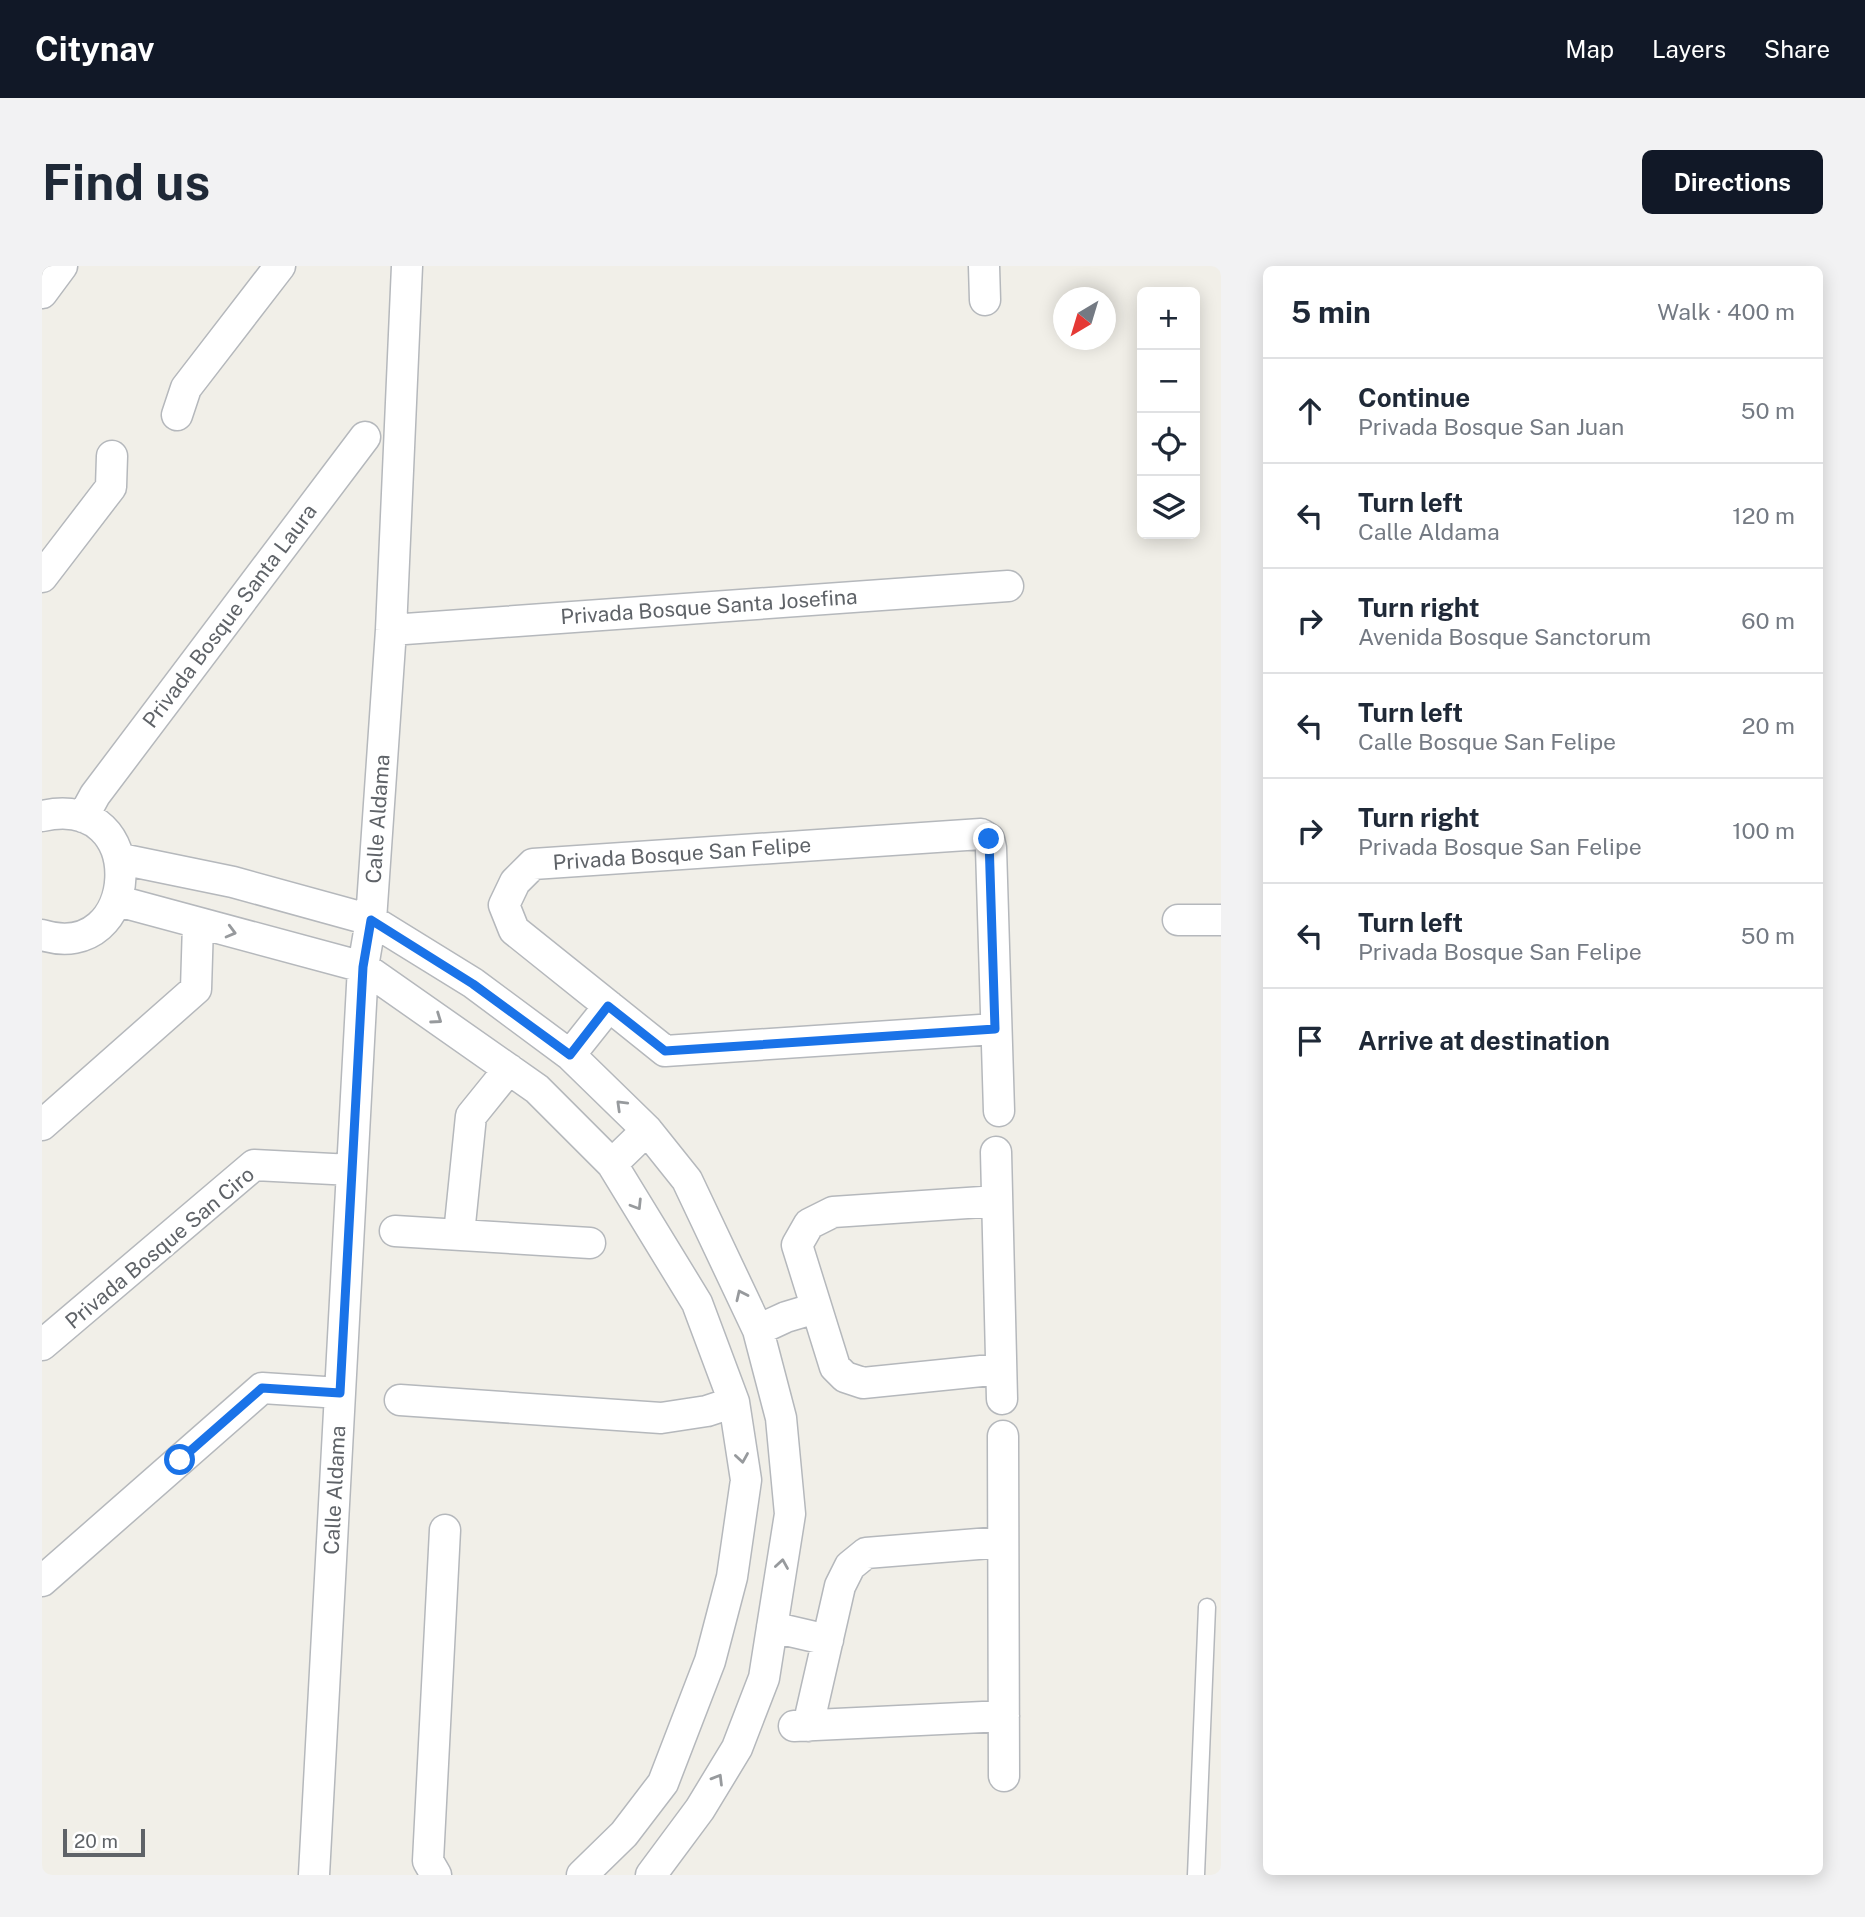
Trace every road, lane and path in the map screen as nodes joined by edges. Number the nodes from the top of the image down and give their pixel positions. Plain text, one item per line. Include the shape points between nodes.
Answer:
1 (62, 266) edge
2 (280, 266) edge
3 (407, 266) edge
4 (984, 266) edge
5 (42, 293) edge
6 (985, 300) dead end
7 (177, 415) dead end
8 (365, 437) dead end
9 (112, 456) dead end
10 (42, 577) edge
11 (1009, 586) dead end
12 (400, 629) junction
13 (89, 806) junction
14 (42, 816) edge
15 (121, 859) junction
16 (118, 901) junction
17 (371, 920) junction
18 (1178, 920) dead end
19 (1221, 920) edge
20 (42, 935) edge
21 (197, 936) junction
22 (363, 967) junction
23 (608, 1006) junction
24 (995, 1029) junction
25 (570, 1055) junction
26 (509, 1069) junction
27 (999, 1111) dead end
28 (42, 1125) edge
29 (647, 1130) junction
30 (996, 1152) dead end
31 (612, 1164) junction
32 (339, 1169) junction
33 (997, 1201) junction
34 (395, 1231) dead end
35 (460, 1234) junction
36 (590, 1243) dead end
37 (816, 1308) junction
38 (758, 1330) junction
39 (42, 1345) edge
40 (1001, 1369) junction
41 (326, 1391) junction
42 (1002, 1399) dead end
43 (400, 1400) dead end
44 (734, 1402) junction
45 (1003, 1436) dead end
46 (445, 1530) dead end
47 (1003, 1542) junction
48 (42, 1581) edge
49 (1207, 1607) dead end
50 (772, 1628) junction
51 (828, 1640) junction
52 (1003, 1716) junction
53 (1004, 1776) dead end
54 (663, 1783) junction
55 (700, 1809) junction
56 (314, 1875) edge
57 (436, 1875) edge
58 (582, 1875) edge
59 (651, 1875) edge
60 (1196, 1875) edge

1 - 5 street
2 - 7 street via 186,388
3 - 12 street, Calle Aldama
4 - 6 street
8 - 13 street, Privada Bosque Santa Laura
9 - 10 street via 111,487
11 - 12 street, Privada Bosque Santa Josefina
12 - 17 street, Calle Aldama
13 - 14 street
13 - 15 street
15 - 16 street
15 - 17 street via 233,882
16 - 20 street via 107,918 91,930 71,938
16 - 21 street
17 - 22 street, Calle Aldama
17 - 25 street via 473,984
18 - 19 street
21 -> 22 street
21 - 28 street via 196,989
22 -> 26 street
22 - 32 street, Calle Aldama
23 - 24 street, Privada Bosque San Felipe via 665,1051
23 - 24 street, Privada Bosque San Felipe via 513,930 504,905 515,882 533,864 981,834 989,839 991,848
23 - 25 street
24 - 27 street, Privada Bosque San Felipe
29 -> 25 street
26 - 31 street via 537,1089
26 - 35 street via 471,1116
29 - 31 street
38 -> 29 street via 687,1181
30 - 33 street
31 -> 44 street via 697,1303
32 - 39 street, Privada Bosque San Ciro via 254,1165
32 - 41 street, Calle Aldama
33 - 37 street via 833,1212 809,1224 797,1245
33 - 40 street
34 - 35 street
35 - 36 street
37 - 38 street
37 - 40 street via 835,1367 845,1377 863,1383
50 -> 38 street via 790,1514 781,1418
40 - 42 street
41 - 48 street via 262,1388
41 - 56 street, Calle Aldama
43 - 44 street via 662,1418
44 -> 54 street via 746,1480 732,1577 710,1661
45 - 47 street
46 - 57 street via 428,1860
47 - 51 street via 866,1553 850,1566 840,1587
47 - 52 street
49 - 60 lane
50 - 51 street
55 -> 50 street via 737,1748 764,1678
51 - 52 street via 801,1726
52 - 53 street
54 - 55 street
54 - 58 street via 624,1834
55 - 59 street

